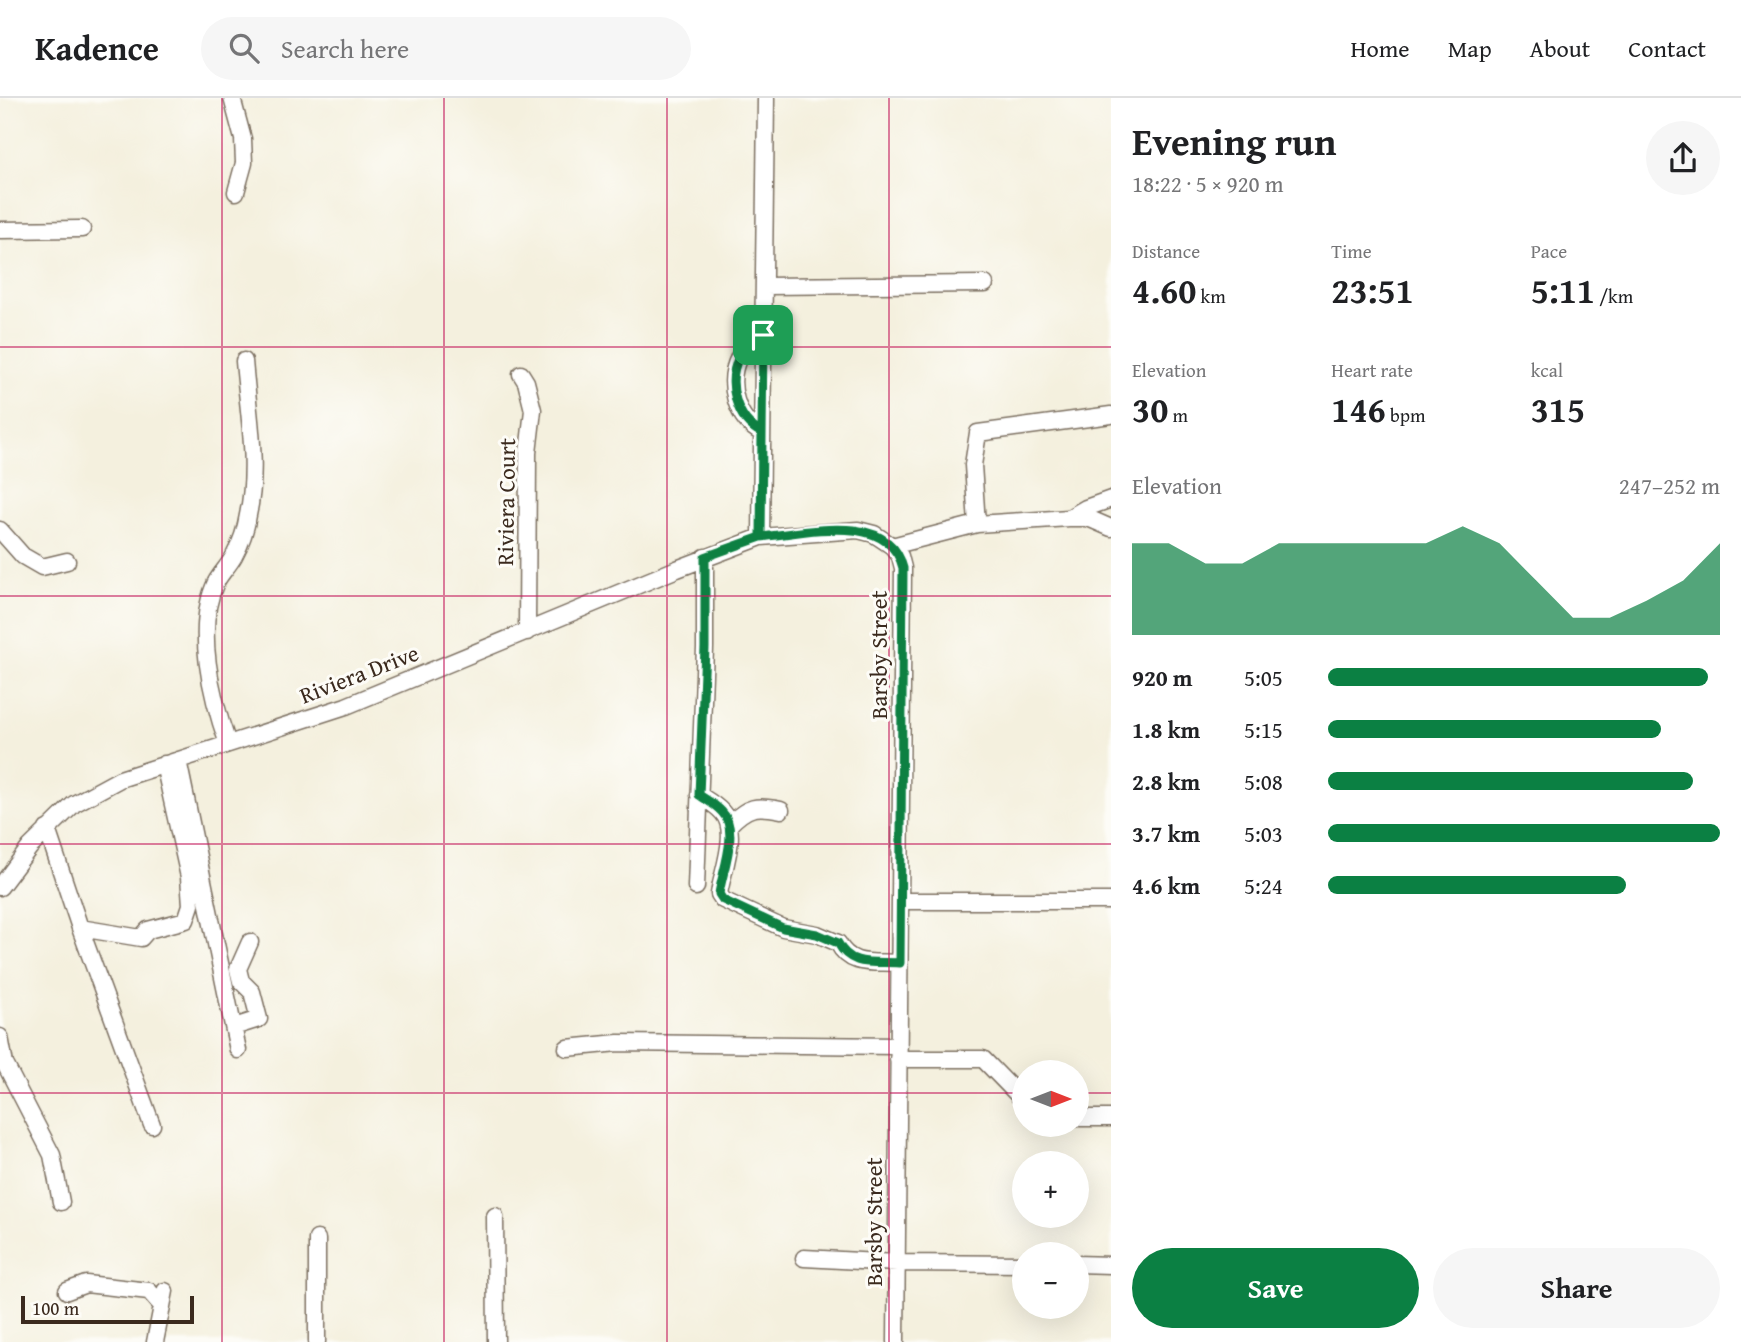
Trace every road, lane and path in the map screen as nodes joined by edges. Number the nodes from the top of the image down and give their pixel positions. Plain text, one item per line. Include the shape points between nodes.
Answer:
1 (232, 98) edge
2 (766, 98) edge
3 (236, 192) dead end
4 (82, 229) dead end
5 (0, 230) edge
6 (985, 284) dead end
7 (764, 286) junction
8 (763, 335) junction
9 (244, 361) dead end
10 (521, 374) dead end
11 (1111, 415) edge
12 (762, 433) junction
13 (1111, 499) edge
14 (1069, 518) junction
15 (977, 524) junction
16 (1111, 528) edge
17 (0, 530) edge
18 (761, 537) junction
19 (892, 546) junction
20 (705, 557) junction
21 (67, 561) dead end
22 (527, 632) junction
23 (228, 744) junction
24 (171, 762) junction
25 (699, 795) junction
26 (781, 810) dead end
27 (730, 824) junction
28 (47, 830) junction
29 (0, 887) edge
30 (696, 887) dead end
31 (900, 901) junction
32 (1111, 901) edge
33 (80, 928) junction
34 (250, 942) dead end
35 (900, 963) junction
36 (230, 972) junction
37 (234, 1027) junction
38 (0, 1037) edge
39 (567, 1048) dead end
40 (238, 1050) dead end
41 (899, 1053) junction
42 (1012, 1089) edge
43 (1089, 1118) edge
44 (1111, 1118) edge
45 (152, 1125) dead end
46 (61, 1202) dead end
47 (495, 1216) dead end
48 (317, 1239) dead end
49 (804, 1258) dead end
50 (897, 1263) junction
51 (1012, 1264) edge
52 (1089, 1264) edge
53 (1111, 1265) edge
54 (67, 1291) dead end
55 (155, 1342) edge
56 (317, 1342) edge
57 (496, 1342) edge
58 (896, 1342) edge

1 - 3 street via 243,139 244,163
2 - 7 street
4 - 5 street
6 - 7 street
7 - 8 street
8 - 12 street
8 - 12 street via 739,357 733,389 745,421
9 - 23 street via 254,474 250,507 235,554 216,581 206,628 216,710
10 - 22 street, Riviera Court via 533,410 528,453
11 - 15 street via 978,433 973,465
12 - 18 street
13 - 14 street
14 - 15 street
14 - 16 street via 1088,518
15 - 19 street
17 - 21 street via 23,556 42,567
18 - 19 street via 858,530
18 - 20 street, Riviera Drive
19 - 31 street, Barsby Street via 903,568
20 - 22 street, Riviera Drive
20 - 25 street
22 - 23 street, Riviera Drive via 346,706
23 - 24 street, Riviera Drive
24 - 28 street, Riviera Drive via 120,779 74,804
24 - 33 street via 189,877 191,905 186,919 148,930 141,938
24 - 36 street
25 - 27 street via 724,813
25 - 30 street
26 - 27 street via 750,808
27 - 35 street via 719,894 723,900 783,928 838,943 852,960
28 - 29 street, Riviera Drive
28 - 33 street
31 - 32 street
31 - 35 street, Barsby Street
33 - 45 street
34 - 36 street
35 - 41 street, Barsby Street
36 - 37 street
36 - 37 street via 252,992 259,1019
37 - 40 street
38 - 46 street via 5,1064 52,1155
39 - 41 street via 618,1043
41 - 42 street via 983,1059
41 - 50 street, Barsby Street
43 - 44 street
47 - 57 street
48 - 56 street
49 - 50 street
50 - 51 street
50 - 58 street, Barsby Street
52 - 53 street
54 - 55 street via 86,1284 149,1291 164,1298

